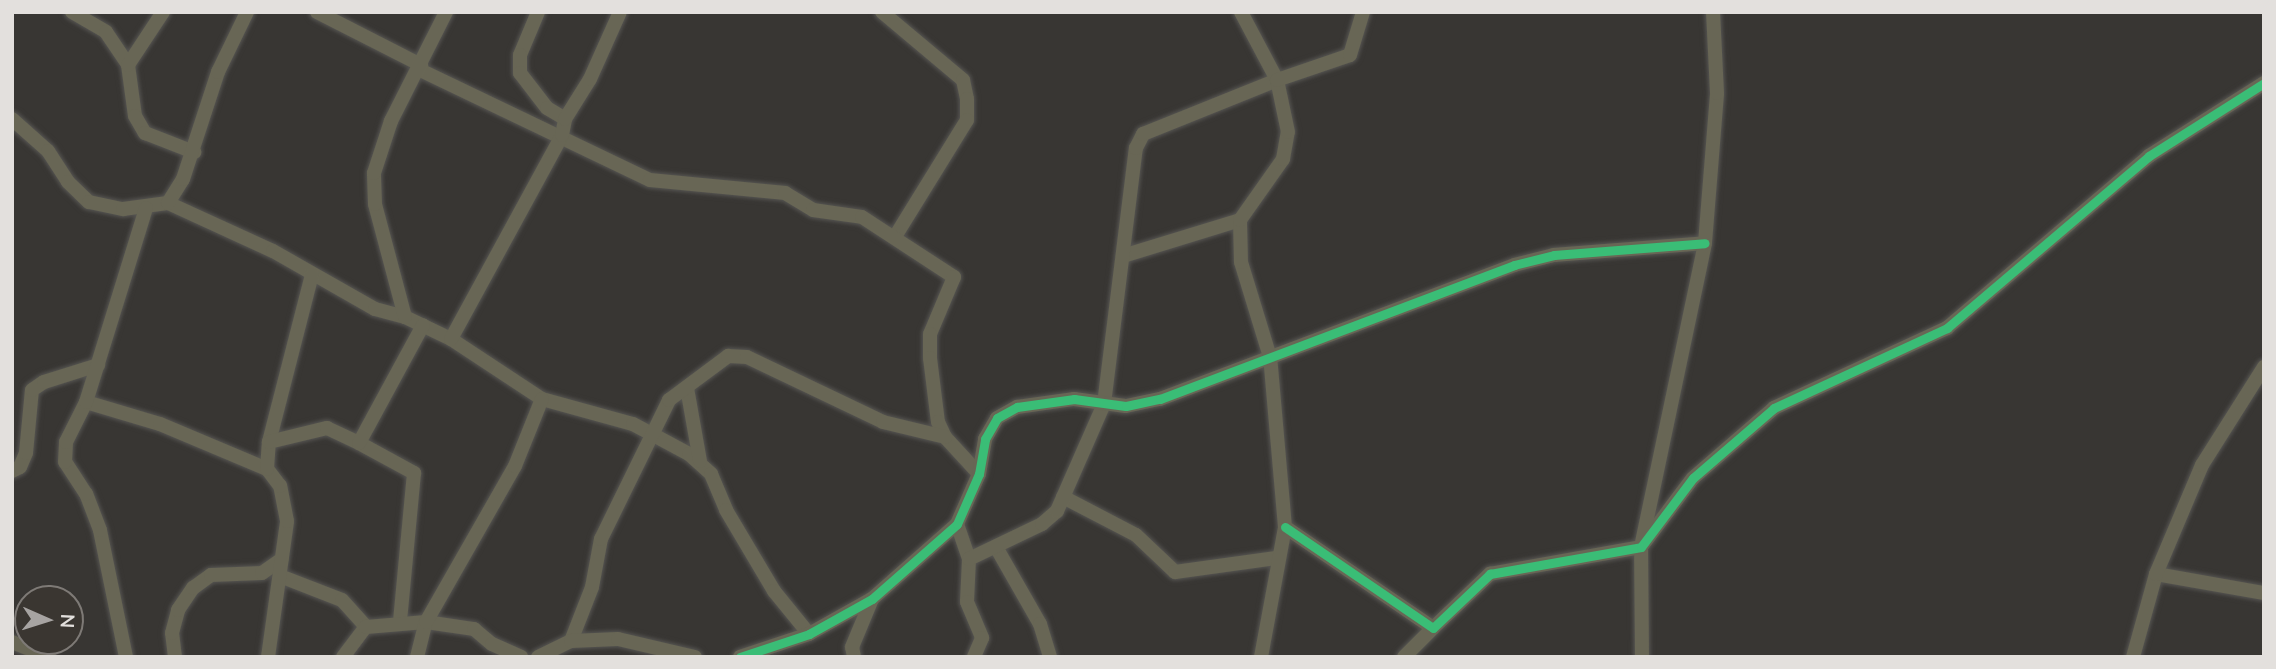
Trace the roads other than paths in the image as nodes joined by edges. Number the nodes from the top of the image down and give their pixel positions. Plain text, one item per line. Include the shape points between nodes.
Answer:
1 (72, 12) edge
2 (163, 12) edge
3 (247, 12) edge
4 (317, 12) edge
5 (446, 12) edge
6 (538, 12) edge
7 (620, 12) edge
8 (882, 12) edge
9 (1241, 12) edge
10 (1363, 12) edge
11 (1713, 12) edge
12 (128, 65) junction
13 (419, 67) junction
14 (1277, 80) junction
15 (2264, 83) edge
16 (12, 119) edge
17 (565, 119) junction
18 (562, 135) junction
19 (194, 152) junction
20 (168, 202) junction
21 (146, 208) junction
22 (1240, 220) junction
23 (896, 235) junction
24 (1705, 243) junction
25 (1122, 256) junction
26 (312, 275) junction
27 (405, 317) junction
28 (423, 325) junction
29 (451, 339) junction
30 (1270, 357) junction
31 (98, 365) junction
32 (2264, 367) edge
33 (687, 388) junction
34 (542, 399) junction
35 (86, 402) junction
36 (1104, 404) junction
37 (652, 433) junction
38 (945, 437) junction
39 (268, 442) junction
40 (359, 443) junction
41 (700, 461) junction
42 (267, 469) junction
43 (12, 471) edge
44 (979, 474) junction
45 (1063, 496) junction
46 (957, 524) junction
47 (1285, 527) junction
48 (996, 547) junction
49 (1641, 547) junction
50 (1276, 558) junction
51 (282, 559) junction
52 (969, 559) junction
53 (2156, 574) junction
54 (280, 576) junction
55 (2264, 593) edge
56 (872, 599) junction
57 (400, 622) junction
58 (426, 622) junction
59 (366, 627) junction
60 (1433, 628) junction
61 (809, 634) junction
62 (571, 640) junction
63 (12, 642) edge
64 (49, 657) edge
65 (126, 657) edge
66 (175, 657) edge
67 (268, 657) edge
68 (343, 657) edge
69 (417, 657) edge
70 (521, 657) edge
71 (539, 657) edge
72 (695, 657) edge
73 (740, 657) edge
74 (854, 657) edge
75 (974, 657) edge
76 (1050, 657) edge
77 (1261, 657) edge
78 (1404, 657) edge
79 (1642, 657) edge
80 (2133, 657) edge

1 - 12 street via 106,32
2 - 12 street
3 - 19 street via 218,72
4 - 13 street
5 - 13 street
6 - 17 street via 520,55 520,73 547,108
7 - 17 street via 590,79
8 - 23 street via 963,80 968,99 967,120
9 - 14 street
10 - 14 street via 1350,55
11 - 24 street via 1717,70
12 - 19 street via 139,125 145,132
13 - 18 street
13 - 27 street via 391,121 374,173 375,204
14 - 22 street via 1288,132 1283,159
14 - 25 street via 1143,134 1136,148
15 - 49 street via 2149,156 1947,328 1774,408 1693,478
16 - 21 street via 48,151 82,197 110,208
17 - 18 street
18 - 23 street via 650,180 785,193 813,210 862,217
18 - 29 street
19 - 20 street
20 - 21 street
20 - 26 street via 273,251
21 - 31 street
22 - 25 street
22 - 30 street via 1241,262
23 - 38 street via 954,277 930,334 938,422
24 - 30 street via 1554,255 1514,265
24 - 49 street
25 - 36 street
26 - 27 street via 375,309
26 - 39 street
27 - 28 street
28 - 29 street
28 - 40 street
29 - 34 street
30 - 36 street via 1160,398 1126,406
30 - 47 street
31 - 35 street
31 - 43 street via 32,390 26,453 20,467
32 - 53 street via 2202,465
33 - 37 street via 669,400
33 - 38 street via 728,356 747,357 883,422
33 - 41 street
34 - 37 street
34 - 58 street via 515,466
35 - 42 street via 160,424
35 - 65 street via 66,442 65,462 86,494 100,530
36 - 44 street via 1045,401 997,418 985,439
36 - 45 street
37 - 41 street
37 - 62 street via 601,540 592,587
38 - 44 street
39 - 40 street via 327,428
39 - 42 street
40 - 57 street via 414,474
41 - 61 street via 774,591
42 - 51 street via 280,486 287,521
44 - 46 street
45 - 48 street via 1057,511 1042,524
45 - 50 street via 1136,535 1175,572
46 - 52 street
46 - 56 street
47 - 50 street
47 - 60 street
48 - 52 street
48 - 76 street via 1040,624
49 - 60 street via 1490,574
49 - 79 street
50 - 77 street
51 - 54 street
51 - 66 street via 262,573 211,575 193,588 178,610 172,633
52 - 75 street via 967,602 982,638
53 - 55 street
53 - 80 street
54 - 59 street via 342,600
54 - 67 street
56 - 61 street
56 - 74 street via 852,647
57 - 58 street
57 - 59 street
58 - 69 street
58 - 70 street via 474,629 492,644
59 - 68 street
60 - 78 street
61 - 73 street
62 - 71 street
62 - 72 street via 618,639
63 - 64 street

